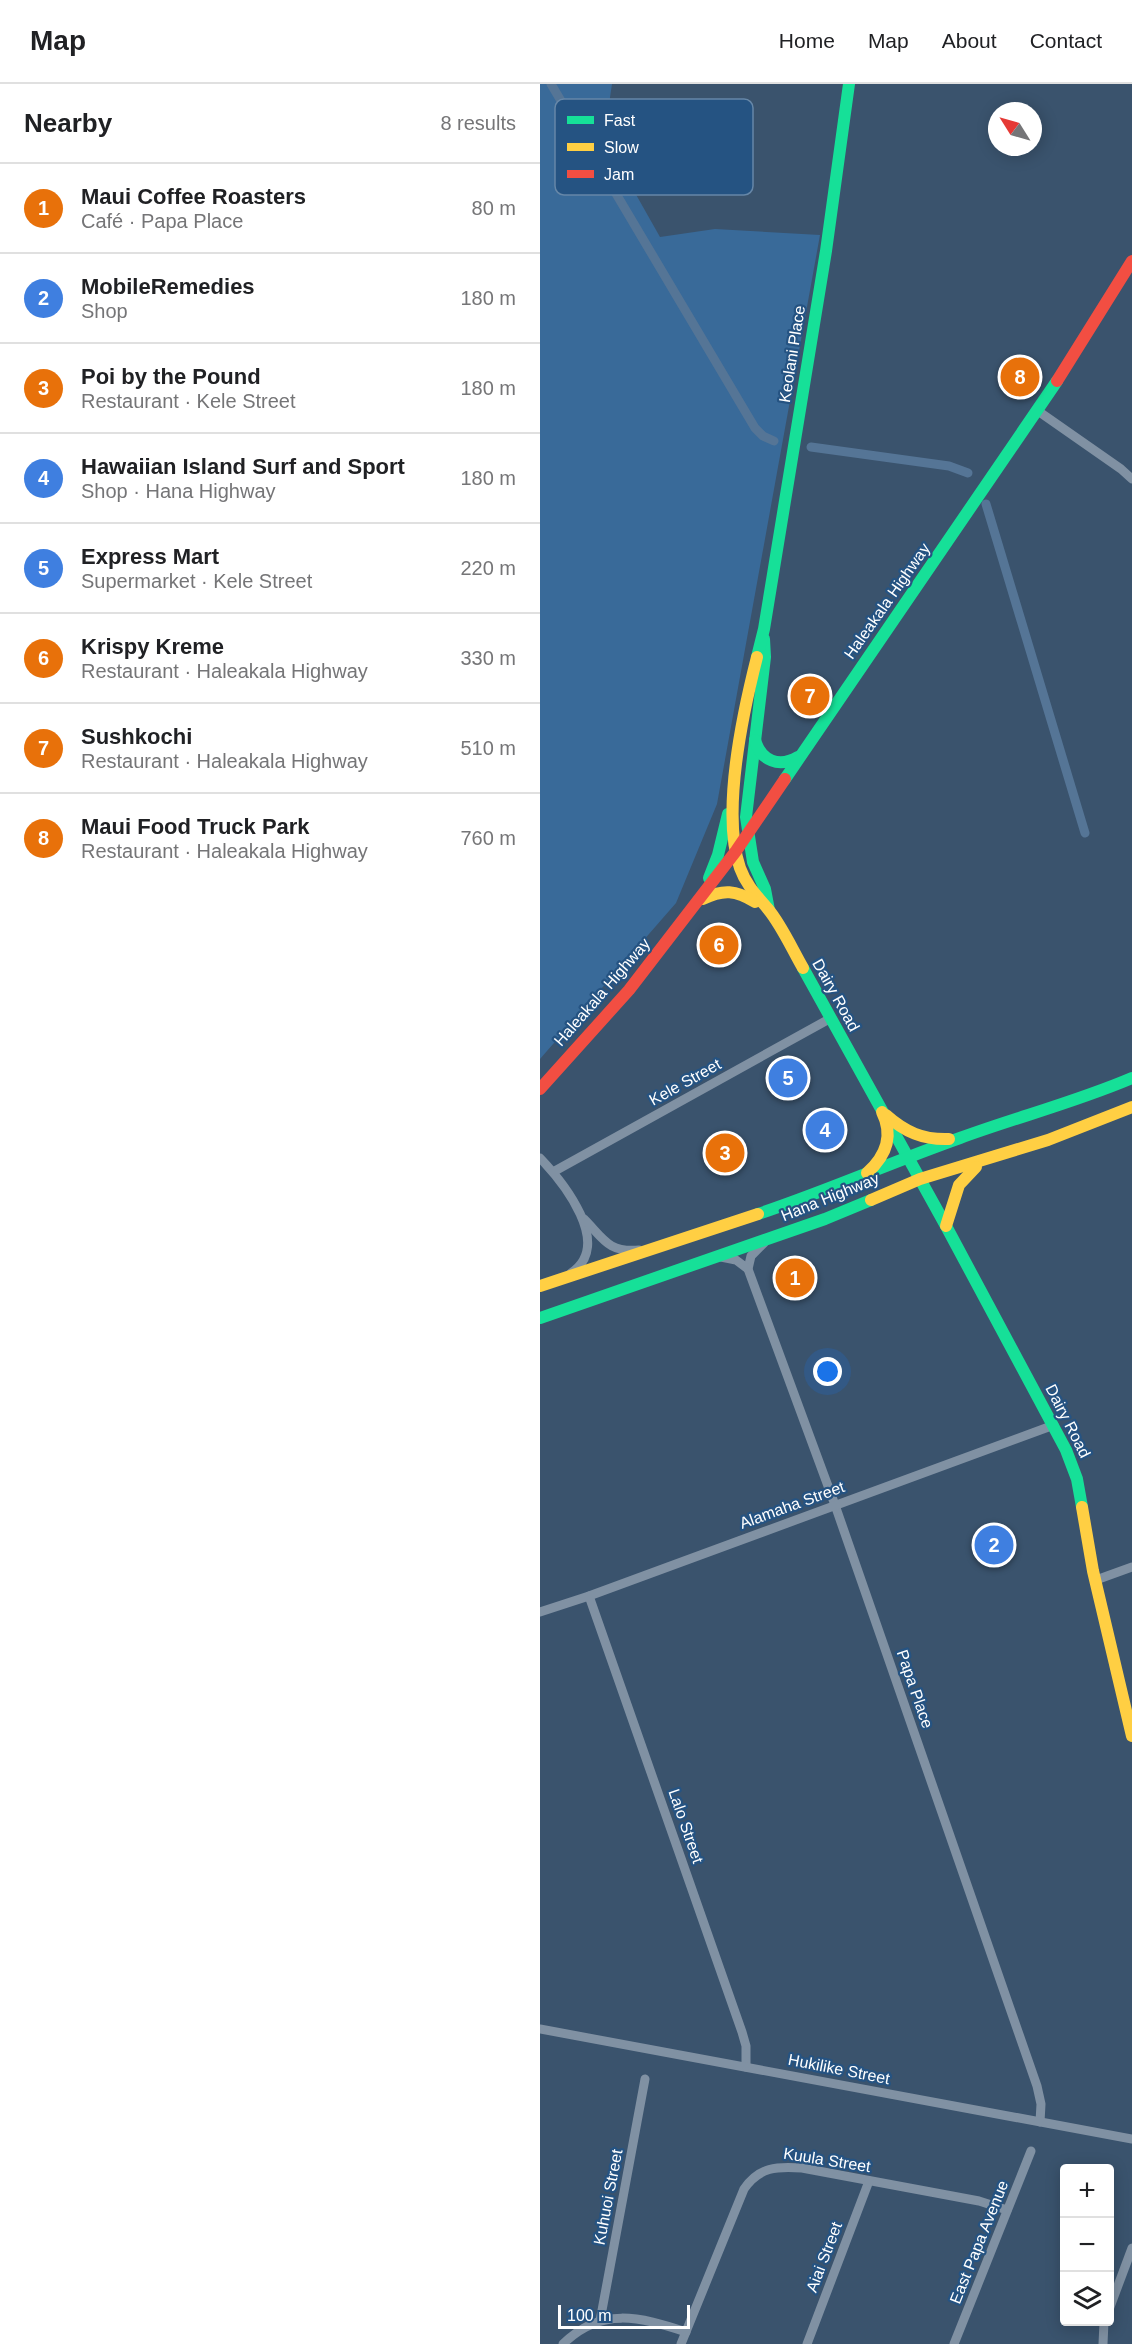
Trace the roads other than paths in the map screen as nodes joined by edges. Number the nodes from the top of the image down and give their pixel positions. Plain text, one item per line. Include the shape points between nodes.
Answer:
1 (849, 84) edge
2 (1132, 261) edge
3 (1038, 411) junction
4 (1132, 479) edge
5 (764, 629) junction
6 (746, 712) junction
7 (755, 738) junction
8 (802, 754) junction
9 (732, 799) junction
10 (751, 819) junction
11 (747, 833) junction
12 (736, 851) junction
13 (699, 901) junction
14 (769, 910) junction
15 (831, 1018) junction
16 (1132, 1078) edge
17 (540, 1089) edge
18 (1132, 1107) edge
19 (882, 1112) junction
20 (960, 1138) junction
21 (540, 1158) edge
22 (909, 1158) junction
23 (991, 1159) junction
24 (553, 1172) junction
25 (920, 1179) junction
26 (852, 1182) junction
27 (582, 1217) junction
28 (946, 1226) junction
29 (768, 1239) junction
30 (651, 1249) junction
31 (713, 1258) junction
32 (748, 1269) junction
33 (564, 1278) junction
34 (540, 1286) edge
35 (540, 1318) edge
36 (1054, 1425) junction
37 (835, 1505) junction
38 (1132, 1567) edge
39 (1096, 1580) junction
40 (589, 1596) junction
41 (540, 1612) edge
42 (1132, 1736) edge
43 (540, 2029) edge
44 (746, 2067) junction
45 (645, 2079) dead end
46 (1040, 2122) junction
47 (1132, 2139) edge
48 (1031, 2151) dead end
49 (869, 2181) junction
50 (1007, 2210) junction
51 (1132, 2248) edge
52 (1122, 2277) junction
53 (1132, 2281) edge
54 (1114, 2297) edge
55 (600, 2321) junction
56 (1104, 2326) edge
57 (686, 2331) junction
58 (563, 2344) edge
59 (681, 2344) edge
60 (807, 2344) edge
61 (954, 2344) edge
62 (1102, 2344) edge

1 - 5 street, Keolani Place via 826,251
2 - 3 street, Haleakala Highway
3 - 4 street
3 - 8 street, Haleakala Highway
5 - 6 street, Keolani Place
5 - 7 street, Keolani Place via 765,657
6 - 9 street, Keolani Place
6 - 10 street via 748,737 739,807
7 - 8 street via 759,752 772,762 787,763
7 - 10 street, Keolani Place
8 - 10 street, Haleakala Highway
9 - 12 street, Keolani Place
9 - 13 street via 718,855
10 - 11 street, Haleakala Highway
11 - 12 street, Haleakala Highway
11 - 14 street, Dairy Road
12 - 13 street, Haleakala Highway
12 - 14 street, Dairy Road via 754,896
13 - 14 street via 718,891 734,890
13 - 17 street, Haleakala Highway via 629,990
14 - 15 street, Dairy Road
15 - 19 street, Dairy Road
15 - 24 street, Kele Street
16 - 20 street, Hana Highway via 1087,1097
18 - 23 street, Hana Highway
19 - 20 street via 916,1137
19 - 22 street, Dairy Road
19 - 26 street via 889,1131 884,1152 869,1172
20 - 22 street, Hana Highway
21 - 24 street
22 - 25 street, Dairy Road
22 - 26 street, Hana Highway
23 - 25 street, Hana Highway
23 - 28 street via 961,1179
24 - 27 street
25 - 28 street, Dairy Road
25 - 29 street, Hana Highway
26 - 30 street, Hana Highway
27 - 30 street via 610,1247
27 - 33 street via 586,1254 580,1265
28 - 36 street, Dairy Road
29 - 31 street, Hana Highway
29 - 32 street via 752,1254
30 - 33 street, Hana Highway
31 - 32 street via 732,1258
31 - 35 street, Hana Highway
32 - 37 street, Papa Place
33 - 34 street, Hana Highway
36 - 37 street, Alamaha Street
36 - 39 street, Dairy Road via 1077,1479
37 - 40 street, Alamaha Street
37 - 46 street, Papa Place via 1037,2086
38 - 39 street
39 - 42 street, Dairy Road
40 - 41 street, Alamaha Street
40 - 44 street, Lalo Street via 742,2032
43 - 44 street, Hukilike Street
44 - 46 street, Hukilike Street
45 - 55 street, Kuhuoi Street
46 - 47 street, Hukilike Street
48 - 50 street, East Papa Avenue
49 - 50 street, Kuula Street via 979,2201
49 - 57 street, Kuula Street via 789,2167 773,2167 751,2178 736,2204
49 - 60 street, Aiai Street
50 - 61 street, East Papa Avenue
51 - 52 street
52 - 53 street
52 - 54 street
55 - 57 street via 646,2319
55 - 58 street
56 - 62 street
57 - 59 street, Kuula Street

